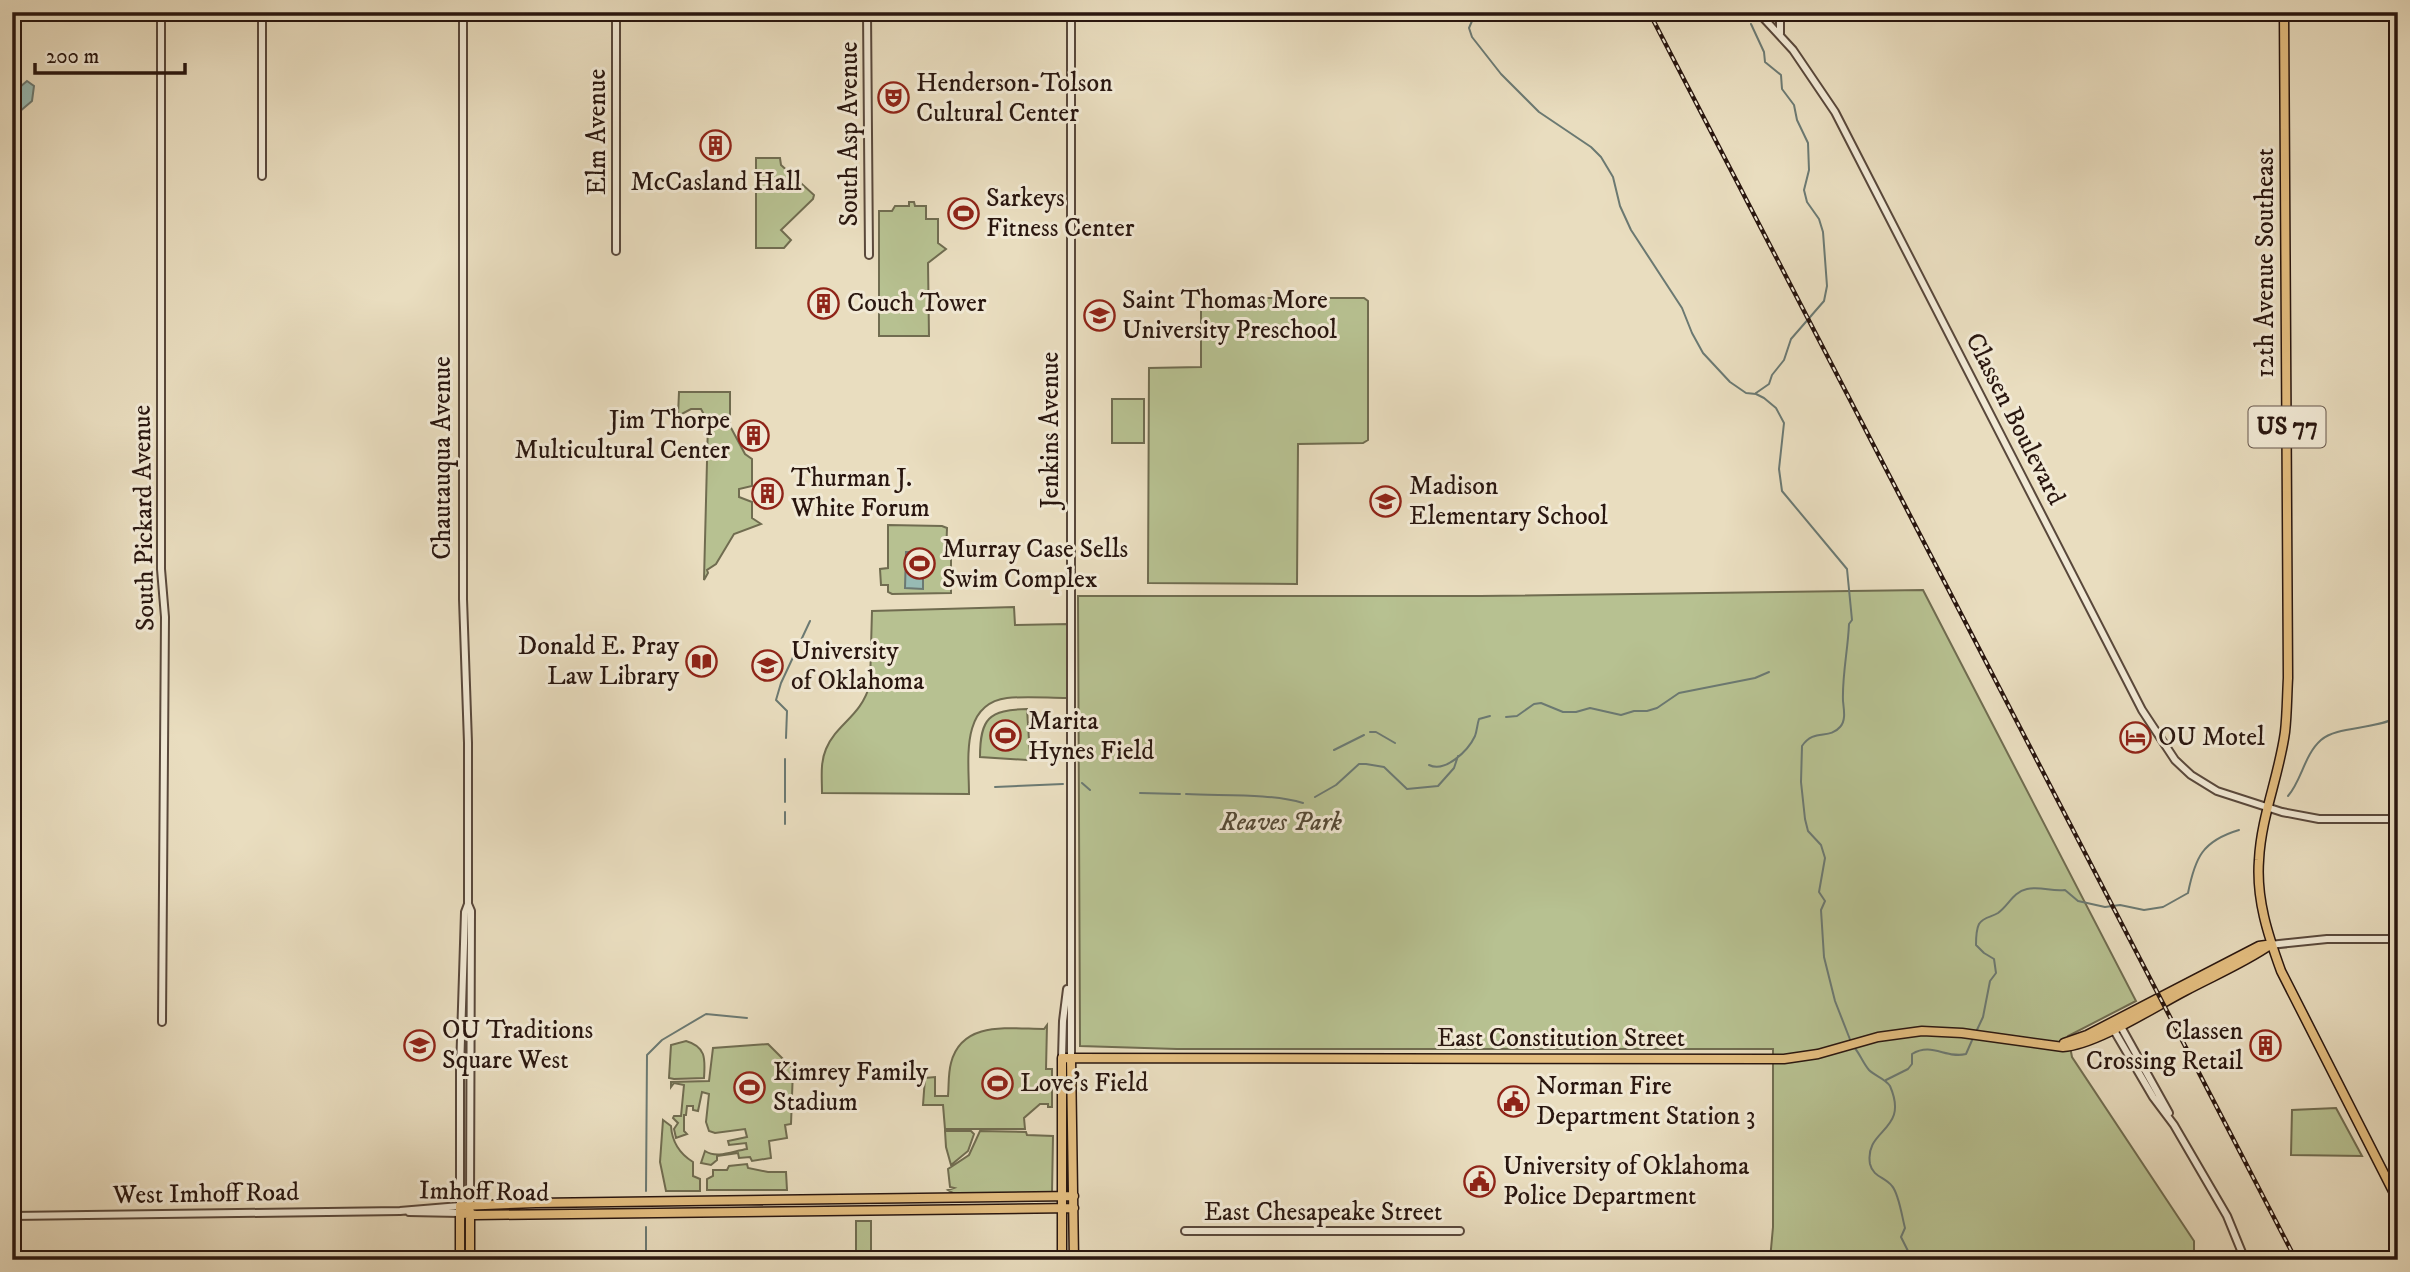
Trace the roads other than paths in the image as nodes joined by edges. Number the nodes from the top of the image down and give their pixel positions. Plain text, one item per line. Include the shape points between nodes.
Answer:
1 (161, 12) edge
2 (262, 12) edge
3 (463, 12) edge
4 (616, 12) edge
5 (867, 12) edge
6 (1071, 12) edge
7 (1758, 12) edge
8 (1790, 12) edge
9 (2284, 12) edge
10 (1780, 36) junction
11 (262, 176) dead end
12 (616, 251) dead end
13 (869, 255) dead end
14 (2268, 806) junction
15 (2398, 819) edge
16 (468, 904) junction
17 (2398, 939) edge
18 (2270, 944) junction
19 (162, 1023) dead end
20 (2115, 1024) junction
21 (1067, 1058) junction
22 (1062, 1196) junction
23 (1074, 1196) junction
24 (2398, 1201) edge
25 (1062, 1208) junction
26 (1074, 1208) junction
27 (460, 1210) junction
28 (470, 1210) junction
29 (400, 1211) joint
30 (12, 1216) edge
31 (1185, 1231) dead end
32 (1460, 1231) dead end
33 (460, 1260) edge
34 (470, 1260) edge
35 (1062, 1260) edge
36 (1074, 1260) edge
37 (2245, 1260) edge

1 - 19 street, South Pickard Avenue
2 - 11 street
3 - 16 street, Chautauqua Avenue
4 - 12 street, Elm Avenue
5 - 13 street, South Asp Avenue
6 - 21 street, Jenkins Avenue via 1069,973 1063,1021
7 - 10 street, Classen Boulevard
8 - 10 street via 1780,19
9 - 14 main road, 12th Avenue Southeast / US 77 via 2288,678 2285,734
10 - 14 street, Classen Boulevard via 1840,121 2163,744 2201,782 2226,795
14 - 15 street, Classen Boulevard via 2319,819
14 - 18 main road, US 77 via 2259,861 2262,912
16 - 27 street, Chautauqua Avenue via 460,1060
16 - 28 street, Chautauqua Avenue
17 - 18 street
18 - 20 main road, East Constitution Street
18 - 24 main road, US 77
20 - 21 main road, East Constitution Street via 2081,1044 2063,1047 1922,1031 1784,1059
20 - 37 street via 2227,1216
21 - 22 main road, Jenkins Avenue
21 - 23 main road, Jenkins Avenue
22 - 23 main road, Imhoff Road
22 - 25 main road, Jenkins Avenue
22 - 28 main road, Imhoff Road
23 - 26 main road, Jenkins Avenue
25 - 26 main road, Imhoff Road
25 - 28 main road, Imhoff Road
25 - 35 main road, Jenkins Avenue
26 - 36 main road, Jenkins Avenue
27 - 28 main road, Imhoff Road
27 - 29 street, Imhoff Road
27 - 33 main road, Chautauqua Avenue
28 - 34 main road, Chautauqua Avenue
29 - 30 street, West Imhoff Road
31 - 32 street, East Chesapeake Street

